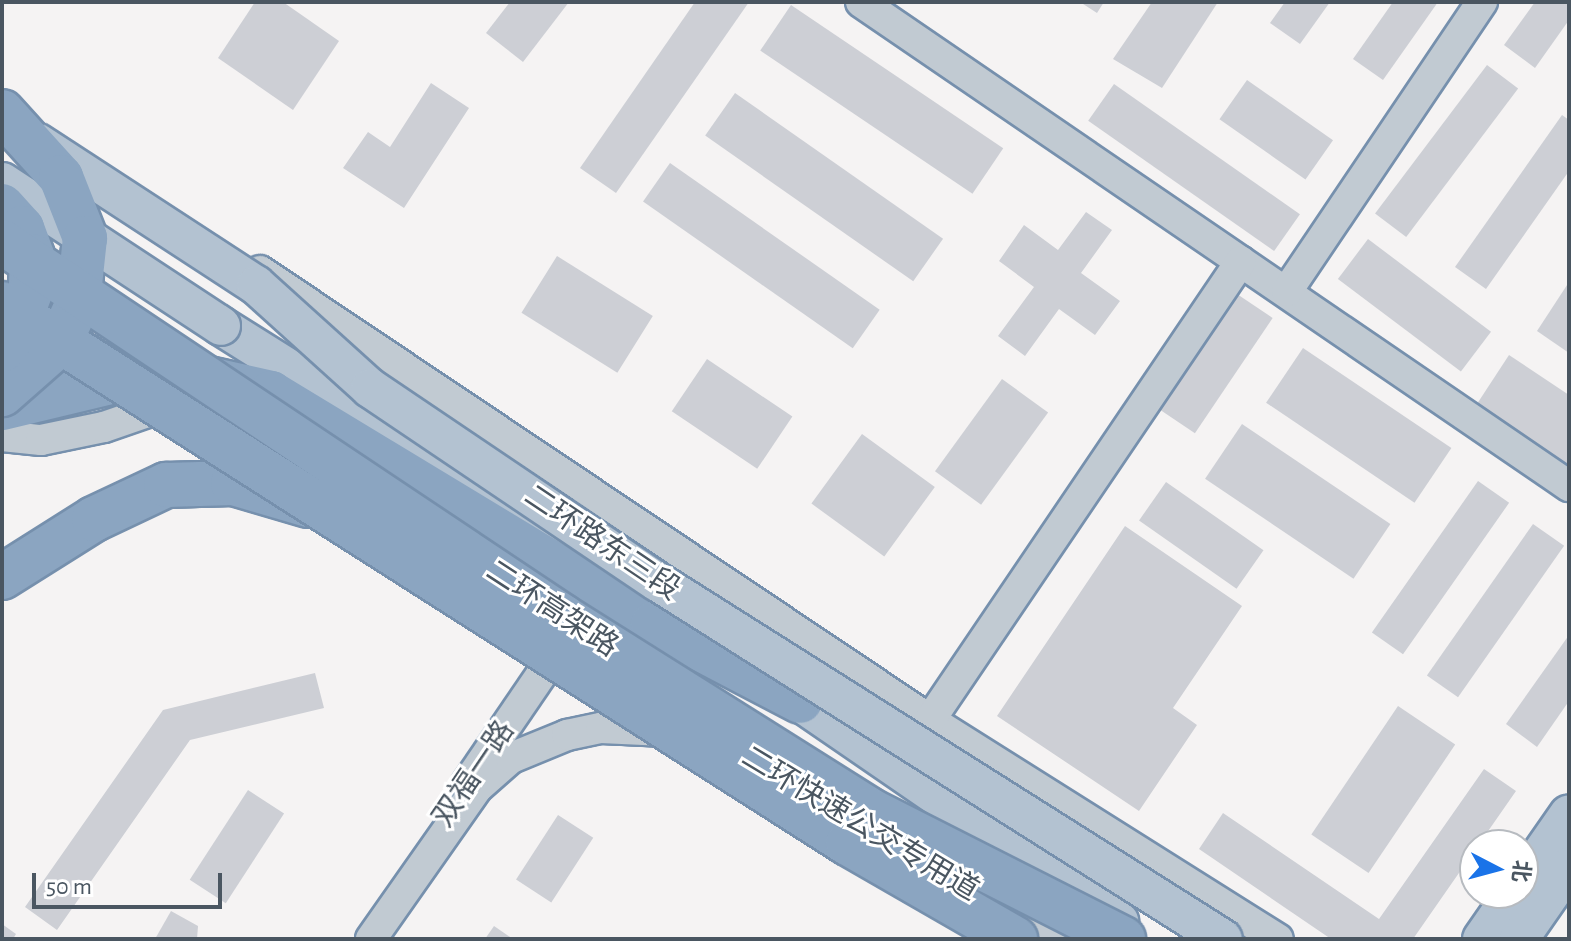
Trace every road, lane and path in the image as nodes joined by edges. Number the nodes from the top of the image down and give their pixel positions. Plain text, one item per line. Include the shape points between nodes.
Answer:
1 (861, 2) edge
2 (1482, 2) edge
3 (5, 119) edge
4 (2, 182) edge
5 (2, 206) edge
6 (2, 235) edge
7 (2, 242) edge
8 (1241, 261) junction
9 (1287, 291) junction
10 (2, 304) edge
11 (2, 350) edge
12 (2, 394) edge
13 (2, 408) edge
14 (2, 436) edge
15 (1569, 486) edge
16 (322, 509) junction
17 (2, 577) edge
18 (587, 608) junction
19 (800, 701) junction
20 (930, 720) junction
21 (1569, 814) edge
22 (1539, 857) edge
23 (1569, 867) edge
24 (1503, 909) edge
25 (361, 939) edge
26 (371, 939) edge
27 (1015, 939) edge
28 (1052, 939) edge
29 (1062, 939) edge
30 (1123, 939) edge
31 (1143, 939) edge
32 (1223, 939) edge
33 (1278, 939) edge
34 (1482, 939) edge
35 (1519, 939) edge

1 - 8 street
2 - 9 street
3 - 12 highway, bridge via 61,177 85,238 85,269 78,303 59,344
3 - 32 main road, 二环路东三段, bridge via 256,285 370,388 658,582
4 - 19 main road, 二环路东三段, bridge via 598,563
5 - 11 highway, bridge via 22,228 32,256 31,290 15,333
6 - 20 street via 115,207 168,211
7 - 30 highway, 二环高架路, bridge via 563,617 869,810
8 - 9 street
8 - 20 street
9 - 15 street
10 - 16 highway, 二环高架路, bridge
13 - 19 highway, bridge via 164,369 271,393 653,624
14 - 18 street via 41,440 153,410 279,422 356,463
16 - 17 highway via 233,483 166,485 94,519
16 - 27 highway, 二环高架路, bridge via 848,843
18 - 25 street, 双福一路
18 - 29 street
19 - 31 main road, 二环路东三段
20 - 33 street
21 - 22 main road
23 - 35 main road
24 - 34 main road
26 - 28 street, 二环快速公交专用道, bridge via 477,788 511,758 567,735 601,728 684,733 755,758

